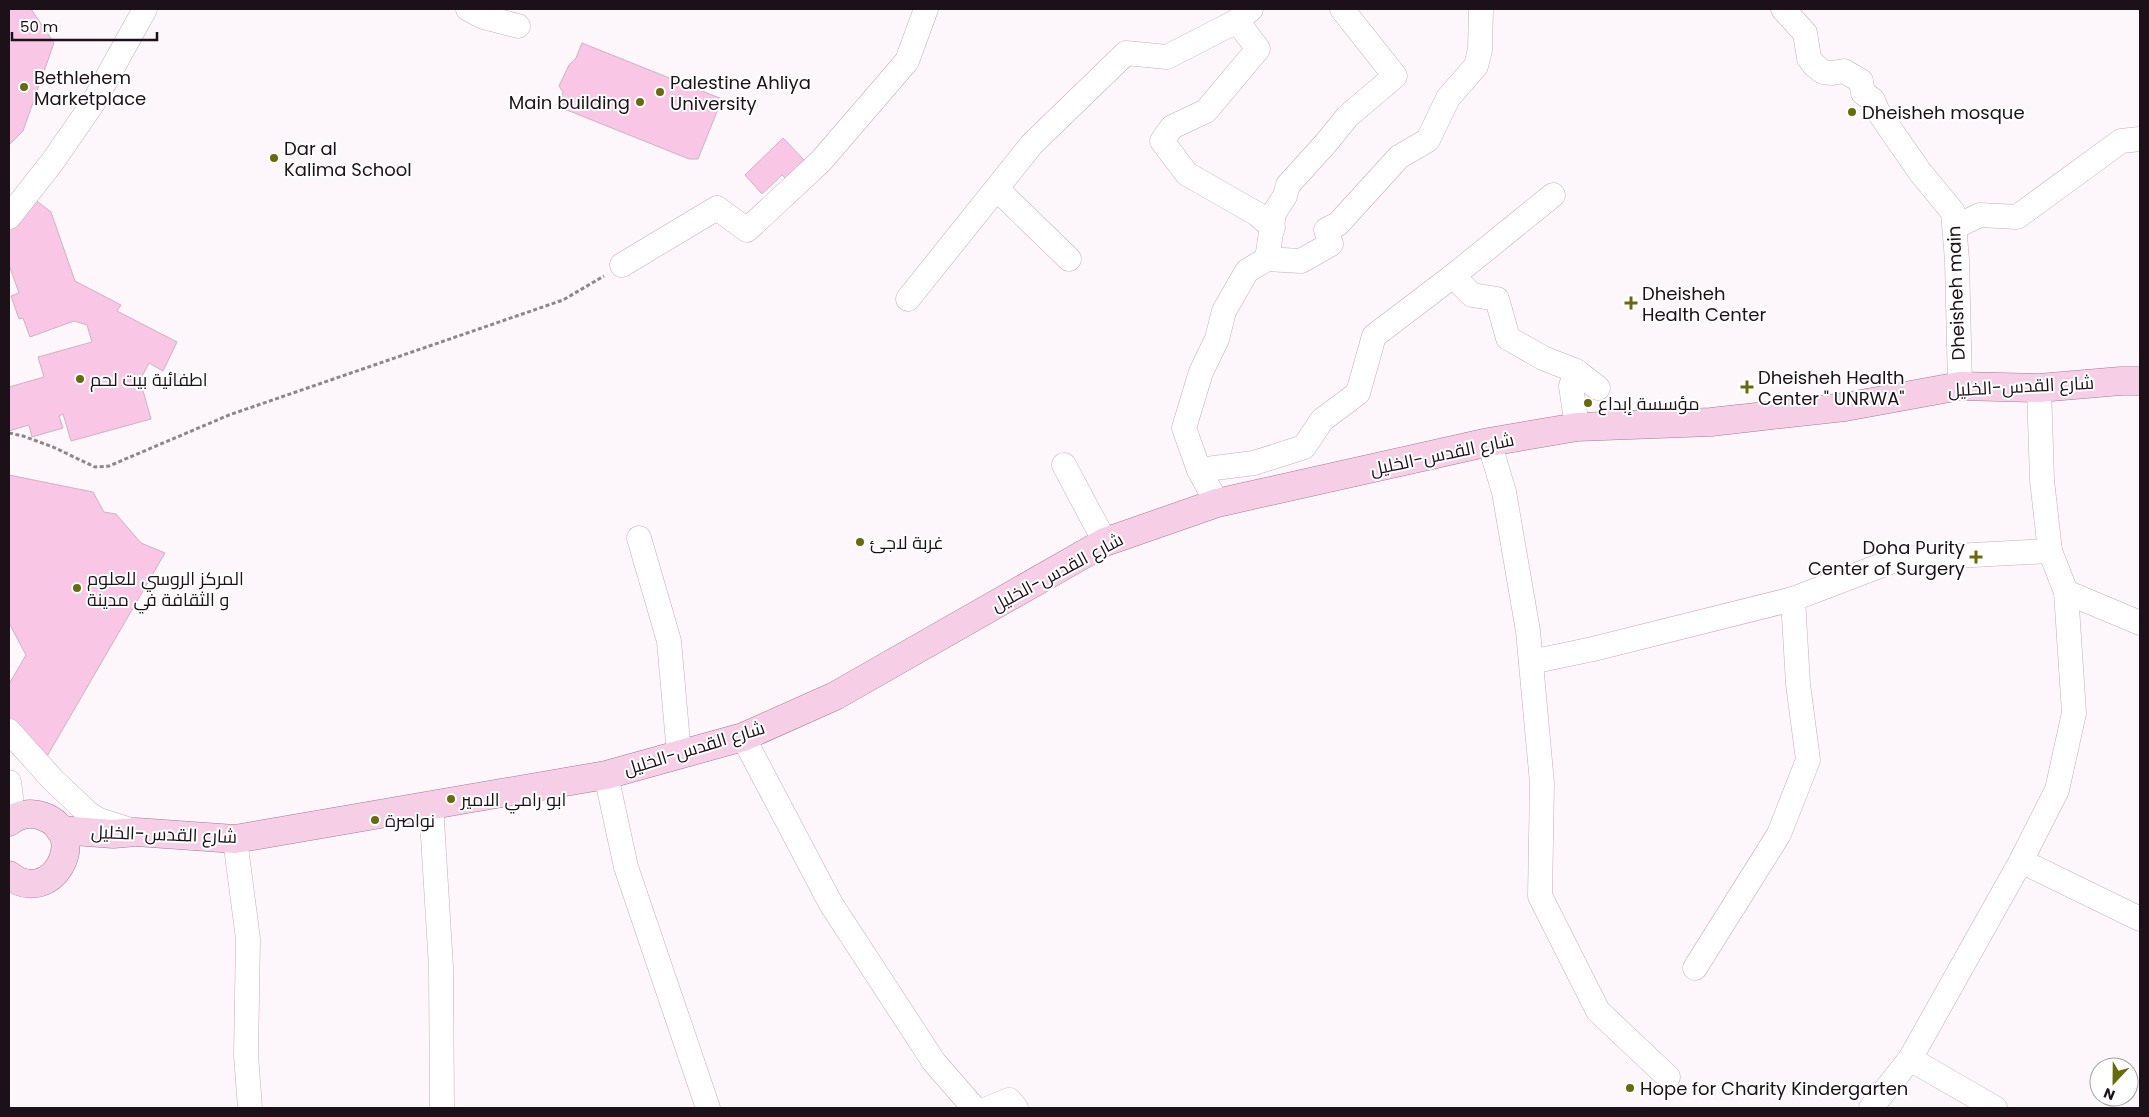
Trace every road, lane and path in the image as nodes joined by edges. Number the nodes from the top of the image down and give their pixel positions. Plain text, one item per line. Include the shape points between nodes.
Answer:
1 (146, 9) edge
2 (468, 9) edge
3 (926, 9) edge
4 (1342, 9) edge
5 (1481, 9) edge
6 (1787, 11) edge
7 (1244, 15) edge
8 (518, 26) dead end
9 (2140, 139) edge
10 (997, 189) junction
11 (1553, 195) dead end
12 (9, 218) edge
13 (1955, 227) junction
14 (1273, 228) junction
15 (1068, 259) dead end
16 (1267, 259) junction
17 (622, 265) joint
18 (1453, 276) junction
19 (908, 299) dead end
20 (1576, 371) junction
21 (2140, 381) edge
22 (1960, 386) junction
23 (1598, 388) dead end
24 (2039, 388) junction
25 (1577, 427) junction
26 (9, 433) edge
27 (1489, 442) junction
28 (1064, 465) dead end
29 (1198, 470) junction
30 (1217, 503) junction
31 (639, 538) dead end
32 (1105, 542) junction
33 (2050, 551) junction
34 (2066, 592) junction
35 (1793, 599) junction
36 (2140, 623) edge
37 (1531, 662) junction
38 (9, 732) edge
39 (744, 737) junction
40 (679, 754) junction
41 (606, 775) junction
42 (9, 782) edge
43 (432, 804) junction
44 (9, 812) edge
45 (9, 822) edge
46 (60, 830) junction
47 (136, 832) junction
48 (235, 839) junction
49 (2021, 861) junction
50 (9, 875) edge
51 (2140, 919) edge
52 (1695, 968) dead end
53 (1910, 1059) junction
54 (1668, 1077) dead end
55 (250, 1108) edge
56 (442, 1108) edge
57 (708, 1108) edge
58 (974, 1108) edge
59 (989, 1108) edge
60 (1016, 1108) edge
61 (1870, 1108) edge
62 (1995, 1108) edge

1 - 12 street via 93,103
2 - 8 street via 483,18
3 - 17 street via 907,61 821,161 747,230 717,208
4 - 14 street via 1395,76 1348,116 1288,184 1274,213
5 - 16 street via 1480,50 1476,66 1448,98 1428,140 1399,157 1338,224 1326,230 1330,244 1301,262
6 - 13 street, Dheisheh main via 1804,33 1814,66 1823,72 1844,71 1860,81 1863,93 1873,100 1920,172 1954,212
7 - 10 street via 1167,57 1126,53 1032,144
7 - 14 street via 1258,49 1206,111 1172,128 1162,141 1187,174 1257,214
9 - 13 street via 2121,141 2017,217 1980,215
10 - 15 street
10 - 19 street
11 - 18 street
13 - 22 street, Dheisheh main
14 - 16 street
16 - 29 street via 1247,272 1224,311 1217,339 1201,372 1184,428
17 - 26 path via 563,300 229,415 109,466 95,467 53,447
18 - 20 street via 1472,295 1497,299 1508,338 1542,358
18 - 29 street via 1374,336 1358,393 1322,420 1304,447 1254,463
20 - 23 street
20 - 25 street via 1571,386
21 - 24 main road, شارع القدس-الخليل
22 - 24 main road, شارع القدس-الخليل
22 - 25 main road, شارع القدس-الخليل via 1845,407 1711,422
24 - 33 street via 2042,480
25 - 27 main road, شارع القدس-الخليل
27 - 30 main road, شارع القدس-الخليل
27 - 37 street via 1504,492
28 - 32 street
29 - 30 street
30 - 32 main road, شارع القدس-الخليل
31 - 40 street via 668,641
32 - 39 main road, شارع القدس-الخليل via 835,696
33 - 34 street
33 - 35 street via 1898,559
34 - 36 street
34 - 49 street via 2074,713 2057,790
35 - 37 street via 1593,650
35 - 52 street via 1798,684 1808,760 1779,834
37 - 54 street via 1542,783 1540,896 1598,1011
38 - 47 street via 88,813
39 - 40 main road, شارع القدس-الخليل
39 - 58 street via 831,904 934,1062
40 - 41 main road, شارع القدس-الخليل
41 - 43 main road, شارع القدس-الخليل
41 - 57 street via 626,867
42 - 44 street
43 - 48 main road, شارع القدس-الخليل
43 - 56 street via 441,967
45 - 46 main road via 35,814 47,818
46 - 47 main road, شارع القدس-الخليل via 113,834
46 - 50 main road via 66,847 65,858 52,876 43,882 32,883 20,882
47 - 48 main road, شارع القدس-الخليل
48 - 55 street via 248,940 246,1055
49 - 51 street
49 - 53 street
53 - 61 street
53 - 62 street
59 - 60 street via 1009,1100

